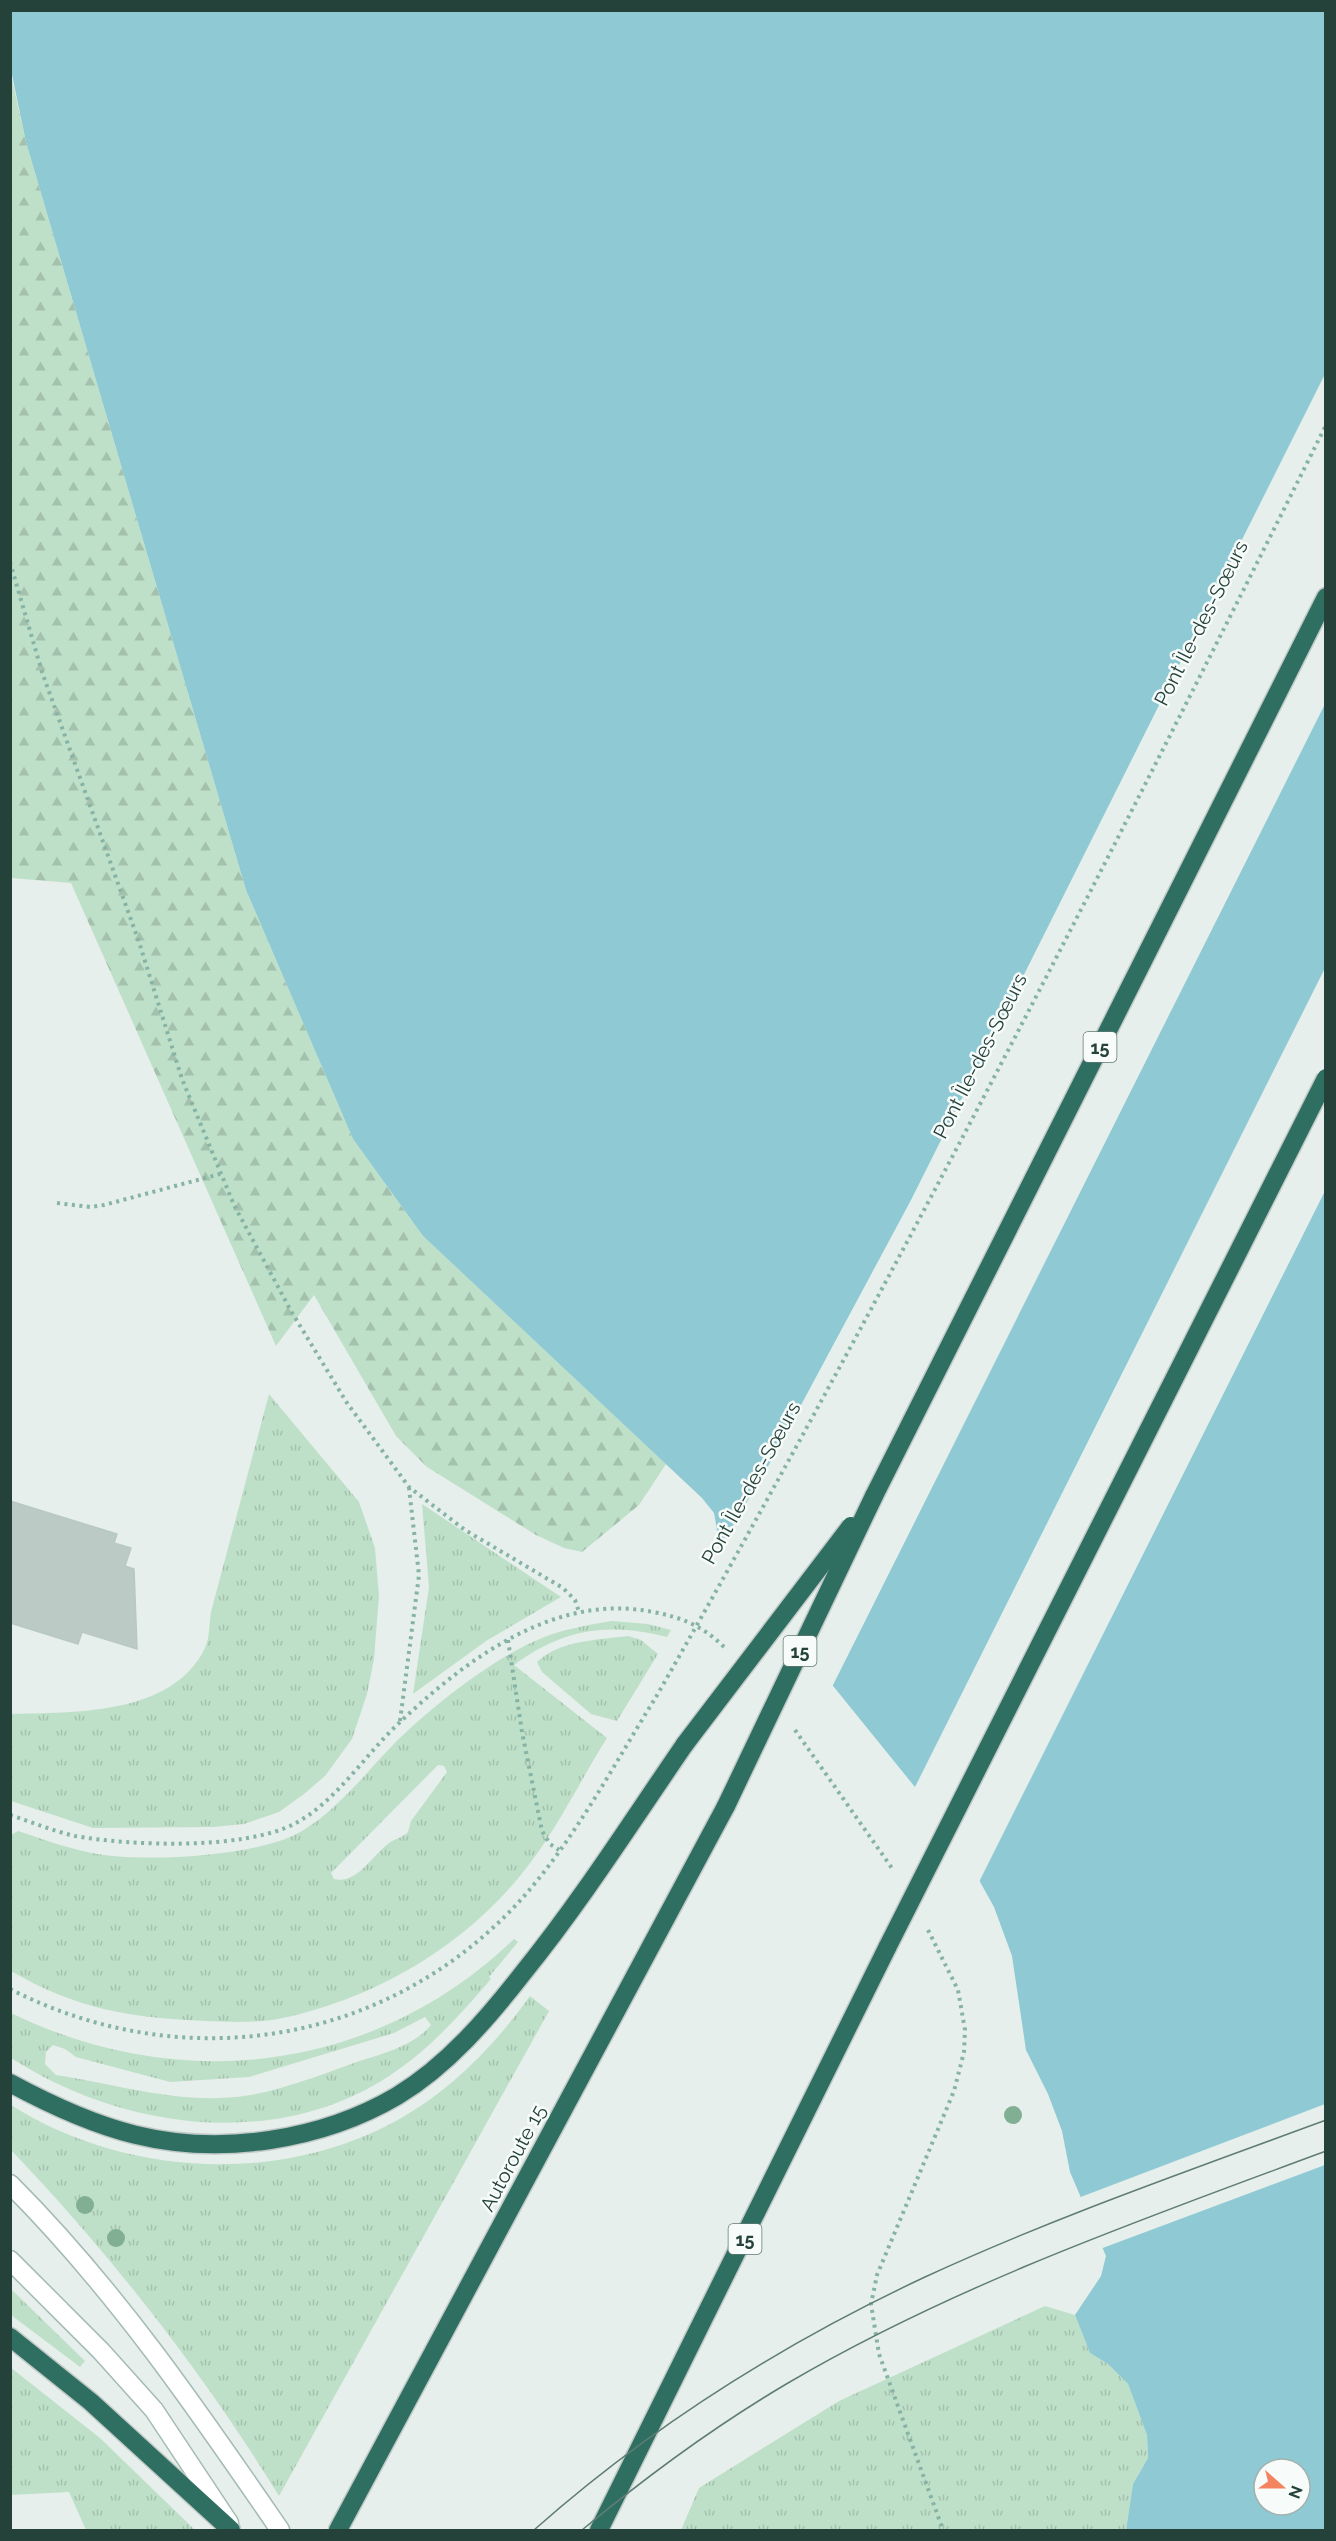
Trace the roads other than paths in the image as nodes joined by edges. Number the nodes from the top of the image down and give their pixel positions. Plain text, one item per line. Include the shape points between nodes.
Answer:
1 (1326, 597) edge
2 (1326, 1078) edge
3 (874, 1496) junction
4 (10, 2083) edge
5 (10, 2184) edge
6 (10, 2260) edge
7 (10, 2337) edge
8 (232, 2530) edge
9 (280, 2530) edge
10 (338, 2530) edge
11 (599, 2530) edge

1 - 3 highway, 15
2 - 11 highway, 15, bridge via 888,1946
3 - 4 highway, bridge via 685,1744 558,1930 499,2004 433,2070 399,2095 364,2114 319,2130 246,2144 166,2142 90,2122
3 - 10 highway, Autoroute 15 / 15, bridge via 726,1806
5 - 9 street via 128,2315
6 - 8 street via 154,2410
7 - 8 highway via 91,2402

